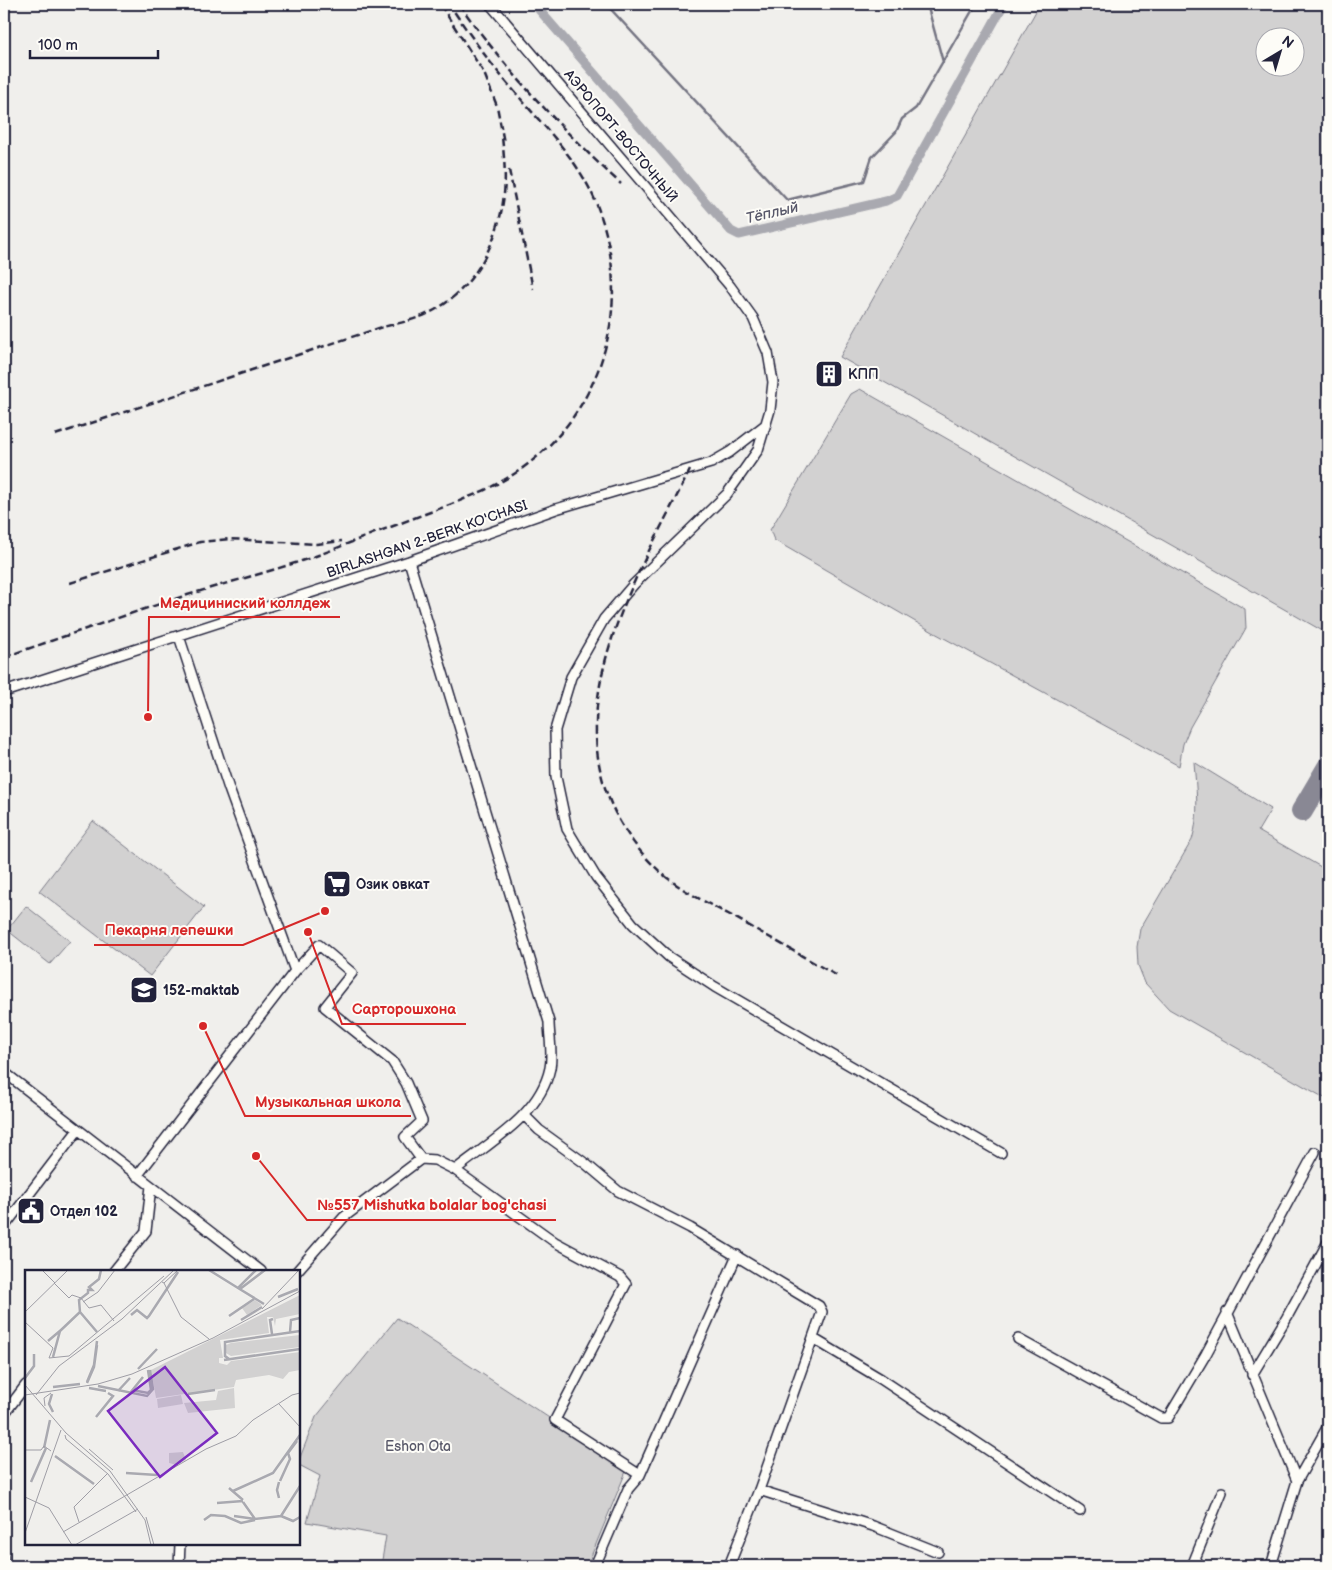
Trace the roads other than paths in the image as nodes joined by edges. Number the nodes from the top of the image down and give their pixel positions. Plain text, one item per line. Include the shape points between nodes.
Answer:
1 (490, 4) edge
2 (765, 425) junction
3 (409, 561) junction
4 (179, 636) junction
5 (4, 692) edge
6 (295, 971) junction
7 (4, 1072) edge
8 (525, 1116) junction
9 (78, 1130) junction
10 (1315, 1152) dead end
11 (1001, 1153) dead end
12 (421, 1159) junction
13 (455, 1170) junction
14 (137, 1176) junction
15 (151, 1186) junction
16 (4, 1227) edge
17 (1328, 1242) edge
18 (737, 1256) junction
19 (115, 1270) edge
20 (260, 1270) edge
21 (297, 1270) edge
22 (1227, 1312) junction
23 (814, 1339) junction
24 (1018, 1339) dead end
25 (1252, 1374) junction
26 (25, 1386) edge
27 (4, 1414) edge
28 (1328, 1426) edge
29 (640, 1474) junction
30 (1297, 1481) junction
31 (759, 1490) junction
32 (1222, 1492) dead end
33 (1080, 1511) dead end
34 (180, 1545) edge
35 (938, 1552) dead end
36 (179, 1566) edge
37 (595, 1566) edge
38 (729, 1566) edge
39 (1192, 1566) edge
40 (1271, 1566) edge

1 - 2 street, АЭРОПОРТ-ВОСТОЧНЫЙ via 754,318 768,353 773,382
2 - 3 street, BIRLASHGAN 2-BERK KO'CHASI via 711,463 556,510
2 - 11 street, АЭРОПОРТ-ВОСТОЧНЫЙ via 758,450 727,494 628,591 604,619 571,677 555,730 556,778 567,829 596,876 633,924 669,957
3 - 4 street, BIRLASHGAN 2-BERK KO'CHASI
3 - 8 street via 549,1022 550,1065 546,1082
4 - 5 street, BIRLASHGAN 2-BERK KO'CHASI
4 - 6 street via 229,789
6 - 12 street via 319,945 352,972 325,1007 392,1061 406,1083 422,1121 405,1136
6 - 14 street
7 - 9 street
8 - 13 street
8 - 18 street via 618,1191
9 - 14 street
9 - 16 street
10 - 22 street
12 - 13 street via 435,1160
12 - 21 street via 344,1217
13 - 29 street via 555,1242 620,1277 626,1284 555,1420
14 - 15 street
15 - 19 street via 146,1231
15 - 20 street
17 - 25 street
18 - 23 street via 819,1306 822,1312
18 - 29 street
22 - 24 street via 1168,1418 1161,1418
22 - 25 street
23 - 31 street
23 - 33 street via 882,1378
25 - 30 street
26 - 27 street
28 - 30 street
29 - 37 street via 628,1489
30 - 40 street
31 - 35 street via 873,1526
31 - 38 street
32 - 39 street
34 - 36 street

